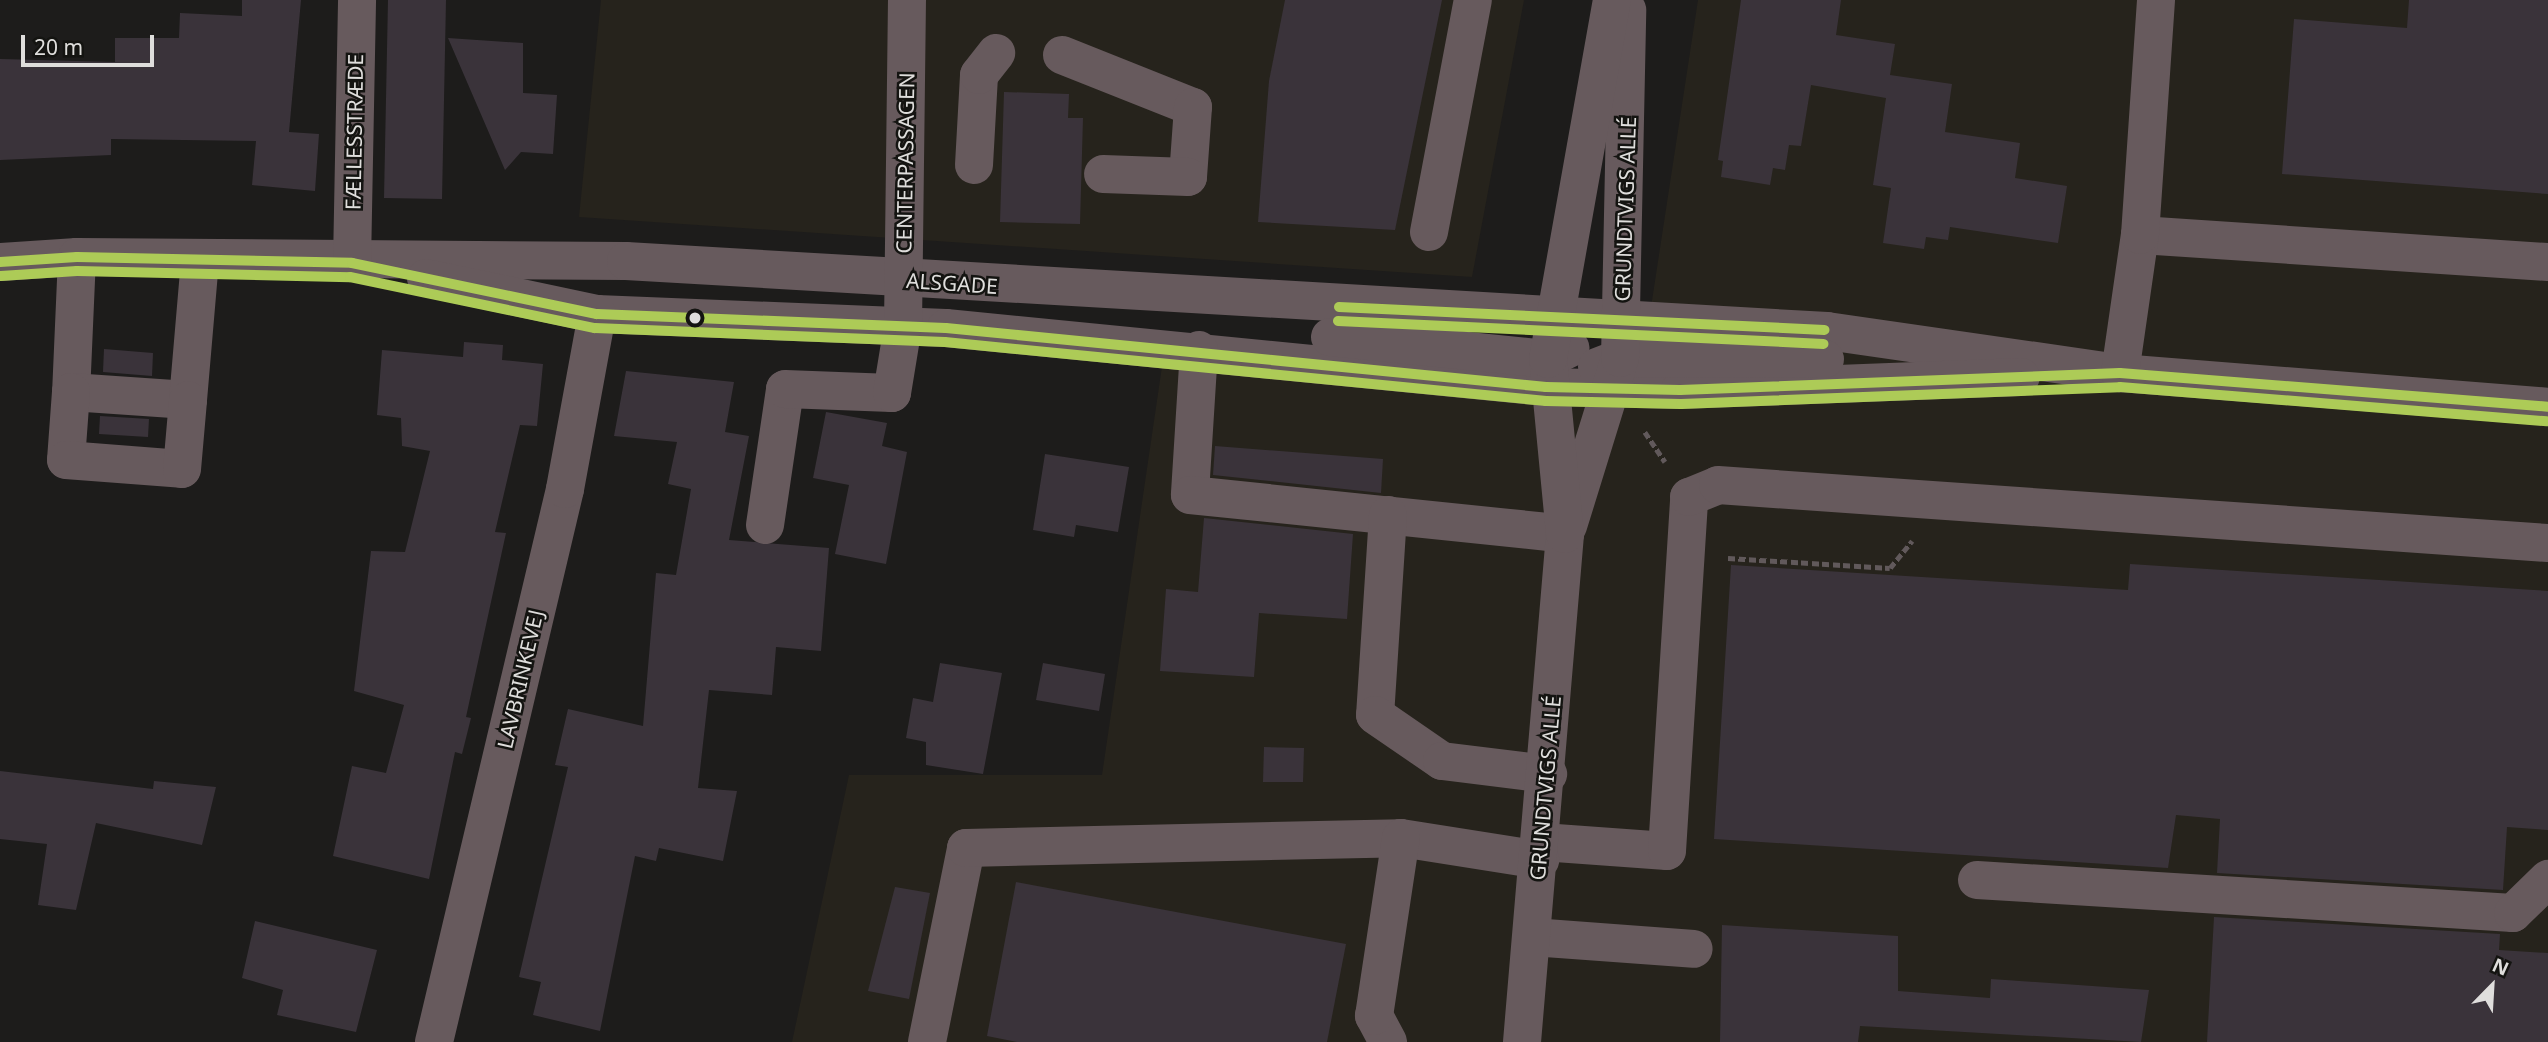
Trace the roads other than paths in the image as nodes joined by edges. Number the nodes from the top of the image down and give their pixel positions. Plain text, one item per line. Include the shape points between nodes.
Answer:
1 (357, 0) edge
2 (907, 0) edge
3 (1473, 0) edge
4 (1612, 0) edge
5 (1627, 0) edge
6 (2156, 0) edge
7 (996, 53) dead end
8 (1062, 55) dead end
9 (974, 165) dead end
10 (1103, 174) dead end
11 (1429, 232) dead end
12 (2140, 235) junction
13 (77, 257) junction
14 (200, 260) junction
15 (0, 262) edge
16 (2548, 262) edge
17 (352, 263) junction
18 (904, 279) junction
19 (597, 314) junction
20 (1552, 317) junction
21 (903, 326) junction
22 (1205, 351) junction
23 (1619, 356) junction
24 (1547, 373) junction
25 (2120, 373) junction
26 (71, 392) junction
27 (188, 400) junction
28 (2548, 407) edge
29 (1388, 515) junction
30 (765, 525) dead end
31 (1565, 534) junction
32 (2548, 543) edge
33 (1548, 774) junction
34 (1401, 838) junction
35 (1541, 851) junction
36 (1978, 880) dead end
37 (2548, 880) edge
38 (1532, 937) junction
39 (1694, 949) dead end
40 (434, 1042) edge
41 (927, 1042) edge
42 (1388, 1042) edge
43 (1522, 1042) edge

1 - 17 street, FÆLLESSTRÆDE
2 - 18 street, CENTERPASSAGEN
3 - 11 street
4 - 20 street, GRUNDTVIGS ALLÉ
5 - 23 street, GRUNDTVIGS ALLÉ
6 - 12 street
7 - 9 street via 979,75
8 - 10 street via 1193,107 1188,177
12 - 16 street
12 - 25 street
13 - 14 street, ALSGADE
13 - 15 street, ALSGADE
13 - 26 street
14 - 17 street, ALSGADE
14 - 27 street
17 - 18 street, ALSGADE via 626,261
17 - 19 street, ALSGADE
18 - 20 street, ALSGADE
18 - 21 street, CENTERPASSAGEN
19 - 21 street, ALSGADE
19 - 40 street, LAVBRINKEVEJ via 565,489
20 - 23 street, ALSGADE
20 - 24 street, GRUNDTVIGS ALLÉ
21 - 22 street, ALSGADE
21 - 30 street, CENTERPASSAGEN via 892,393 785,389
22 - 24 street, ALSGADE
22 - 29 street via 1190,495
23 - 24 street
23 - 25 street
23 - 25 street via 1826,331
23 - 31 street, GRUNDTVIGS ALLÉ
24 - 31 street, GRUNDTVIGS ALLÉ
25 - 28 street
26 - 27 street
26 - 27 street via 66,460 182,469
29 - 31 street
29 - 33 street via 1375,715 1442,761
31 - 33 street, GRUNDTVIGS ALLÉ
32 - 35 street via 1718,485 1689,497 1667,851
33 - 35 street, GRUNDTVIGS ALLÉ
34 - 35 street
34 - 41 street via 966,848
34 - 42 street via 1374,1016
35 - 38 street, GRUNDTVIGS ALLÉ
36 - 37 street via 2513,913
38 - 39 street
38 - 43 street, GRUNDTVIGS ALLÉ

